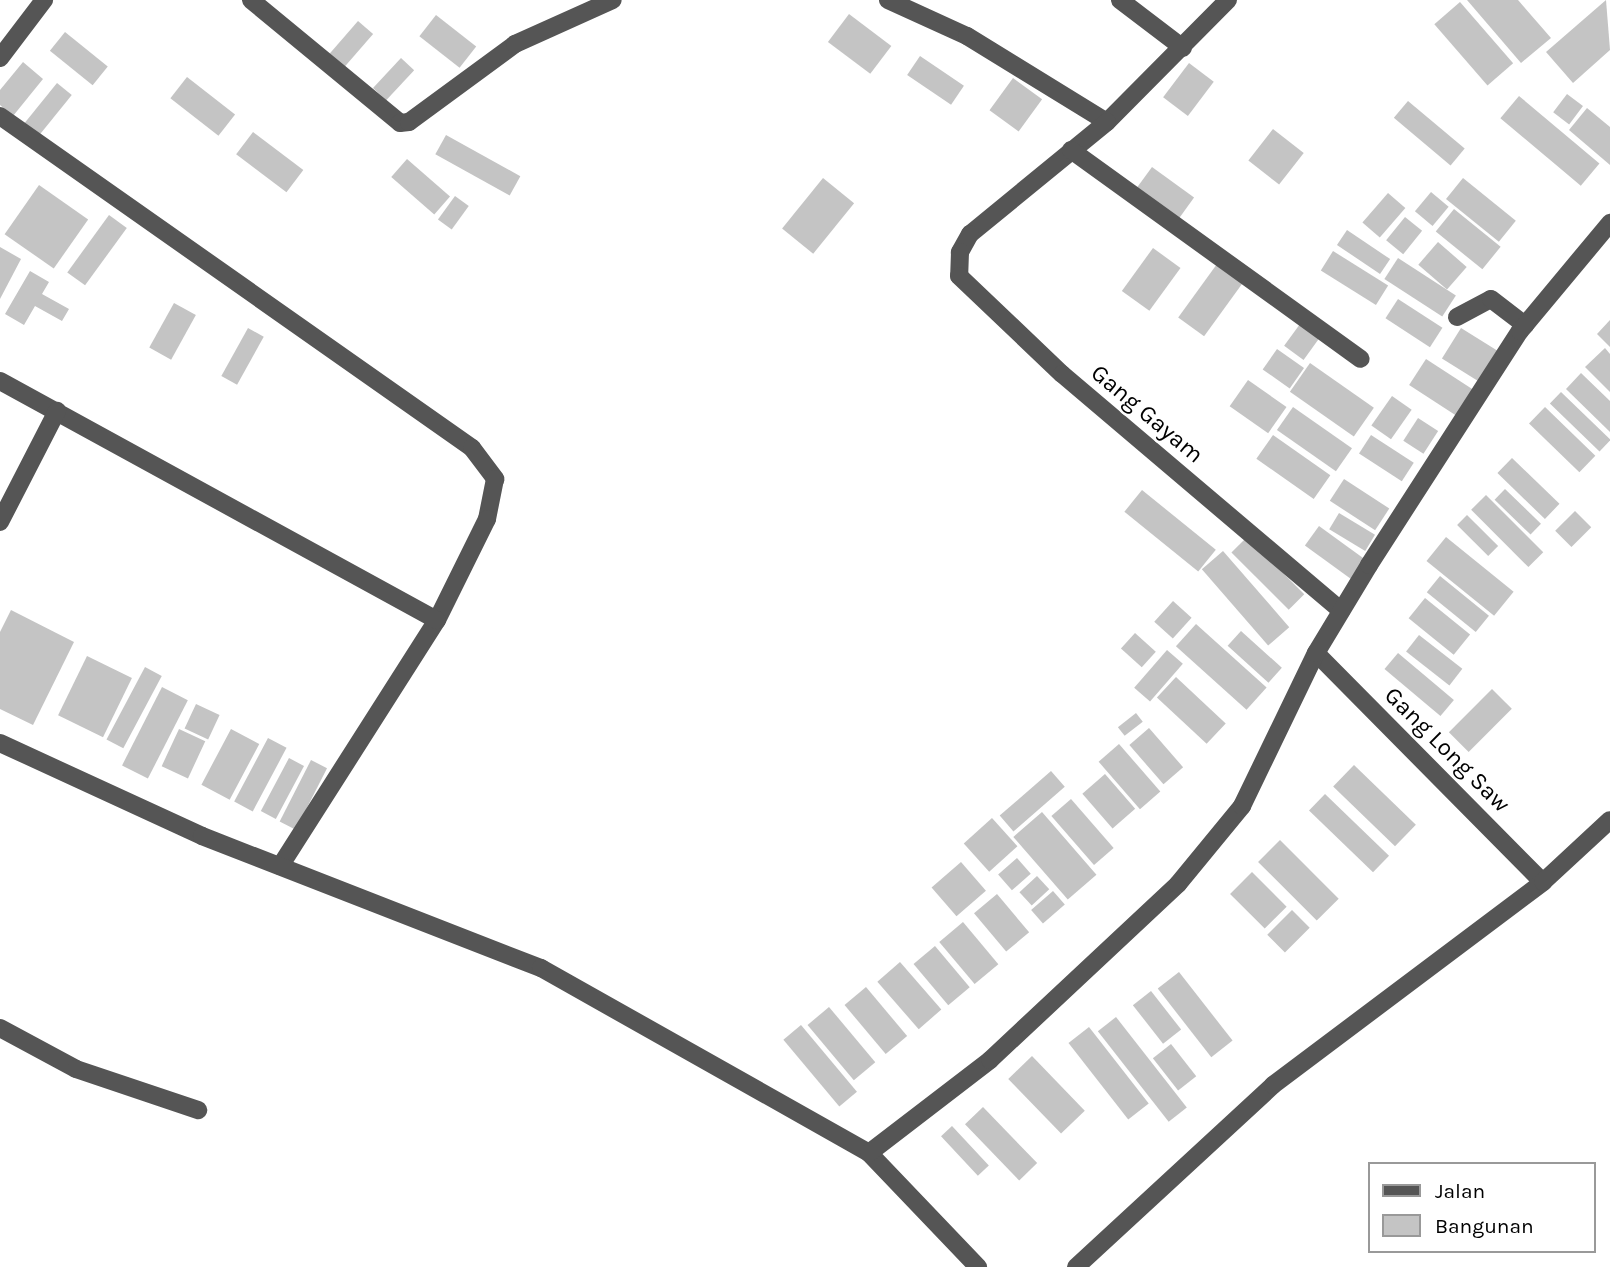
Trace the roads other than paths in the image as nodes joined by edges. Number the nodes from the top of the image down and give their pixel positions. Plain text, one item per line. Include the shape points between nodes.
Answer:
1 (44, 0) edge
2 (251, 0) edge
3 (613, 0) edge
4 (888, 0) edge
5 (1120, 0) edge
6 (1228, 0) edge
7 (1182, 48) junction
8 (0, 58) edge
9 (0, 116) edge
10 (1107, 122) junction
11 (1072, 150) junction
12 (1610, 223) edge
13 (1457, 317) dead end
14 (1525, 325) junction
15 (1361, 359) dead end
16 (0, 381) edge
17 (57, 411) junction
18 (0, 522) edge
19 (1341, 611) junction
20 (437, 620) junction
21 (1317, 653) junction
22 (0, 743) edge
23 (1610, 820) edge
24 (281, 866) junction
25 (1543, 882) junction
26 (0, 1028) edge
27 (198, 1110) dead end
28 (869, 1153) junction
29 (978, 1267) edge
30 (1076, 1267) edge

1 - 8 street
2 - 3 street via 400,122 409,122 516,44
4 - 10 street via 967,36
5 - 7 street
6 - 7 street
7 - 10 street
9 - 20 street via 486,461 495,496
10 - 11 street
11 - 15 street
11 - 19 street, Gang Gayam via 970,234 960,253 960,276 976,295
12 - 14 street
13 - 14 street via 1491,299
14 - 19 street
16 - 17 street
17 - 18 street
17 - 20 street
19 - 21 street
20 - 24 street
21 - 25 street, Gang Long Saw
21 - 28 street via 1242,806 1178,884 990,1060
22 - 24 street
23 - 25 street
24 - 28 street via 541,968
25 - 30 street via 1273,1085
26 - 27 street via 76,1069
28 - 29 street

